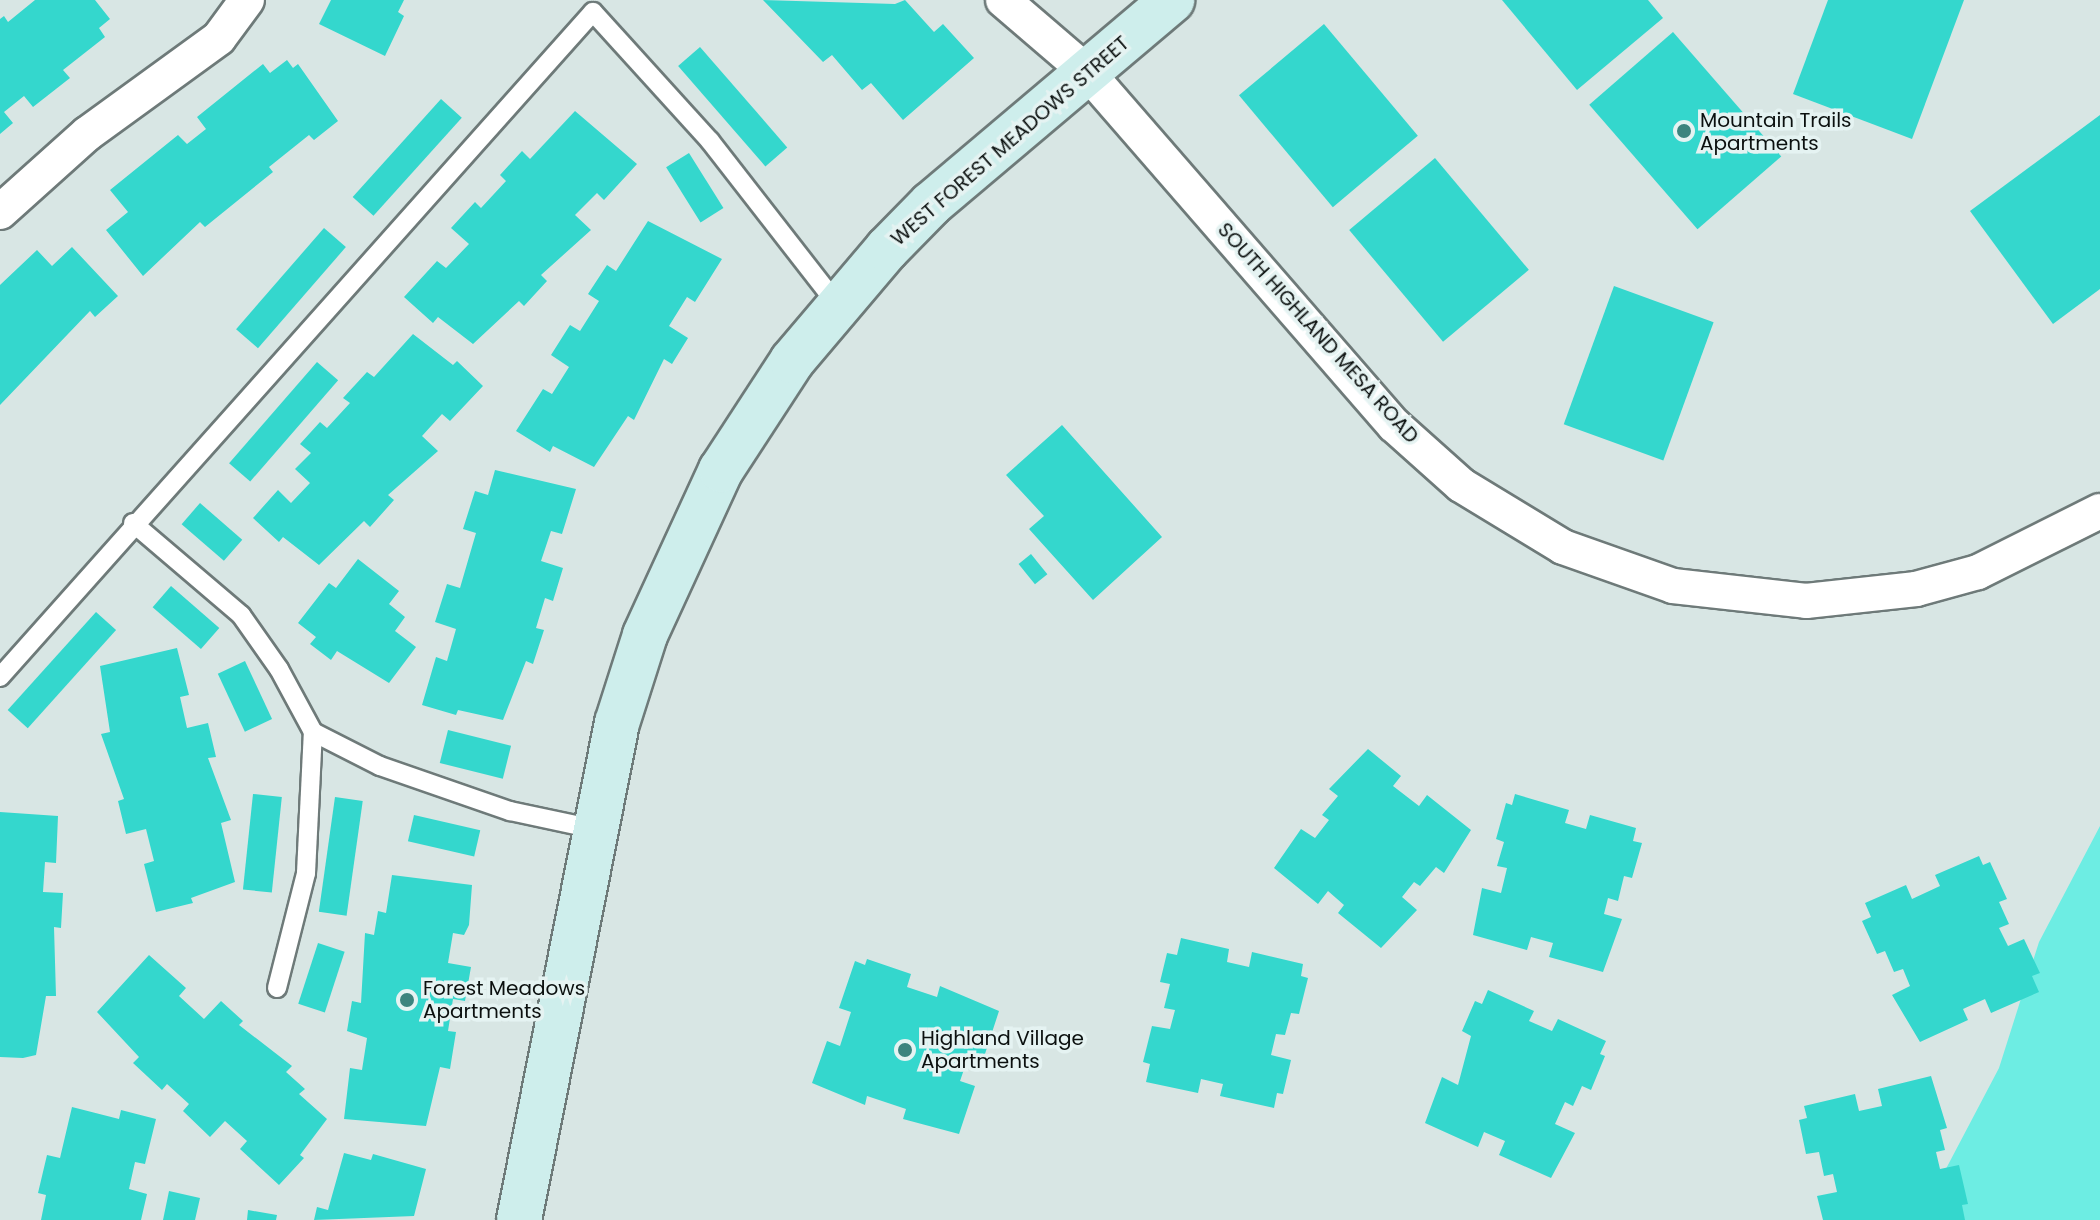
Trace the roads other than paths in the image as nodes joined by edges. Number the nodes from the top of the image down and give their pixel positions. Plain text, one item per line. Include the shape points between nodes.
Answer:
1 (247, 0) edge
2 (1003, 0) edge
3 (1172, 0) edge
4 (1087, 72) junction
5 (0, 212) edge
6 (836, 303) junction
7 (2100, 511) edge
8 (133, 523) junction
9 (0, 677) edge
10 (313, 732) junction
11 (595, 829) junction
12 (277, 988) dead end
13 (519, 1220) edge

1 - 5 street via 219,38 87,134
2 - 4 street, SOUTH HIGHLAND MESA ROAD
3 - 4 street, WEST FOREST MEADOWS STREET
4 - 6 street, WEST FOREST MEADOWS STREET via 931,204
4 - 7 street, SOUTH HIGHLAND MESA ROAD via 1394,425 1461,485 1563,547 1673,586 1806,601 1916,589 1978,572
6 - 8 lane via 710,141 593,12
6 - 11 street, WEST FOREST MEADOWS STREET via 757,414 690,533 645,635 617,723
8 - 9 lane
8 - 10 lane via 241,615 279,669
10 - 11 lane via 380,766 510,811
10 - 12 lane via 306,873
11 - 13 street, WEST FOREST MEADOWS STREET

